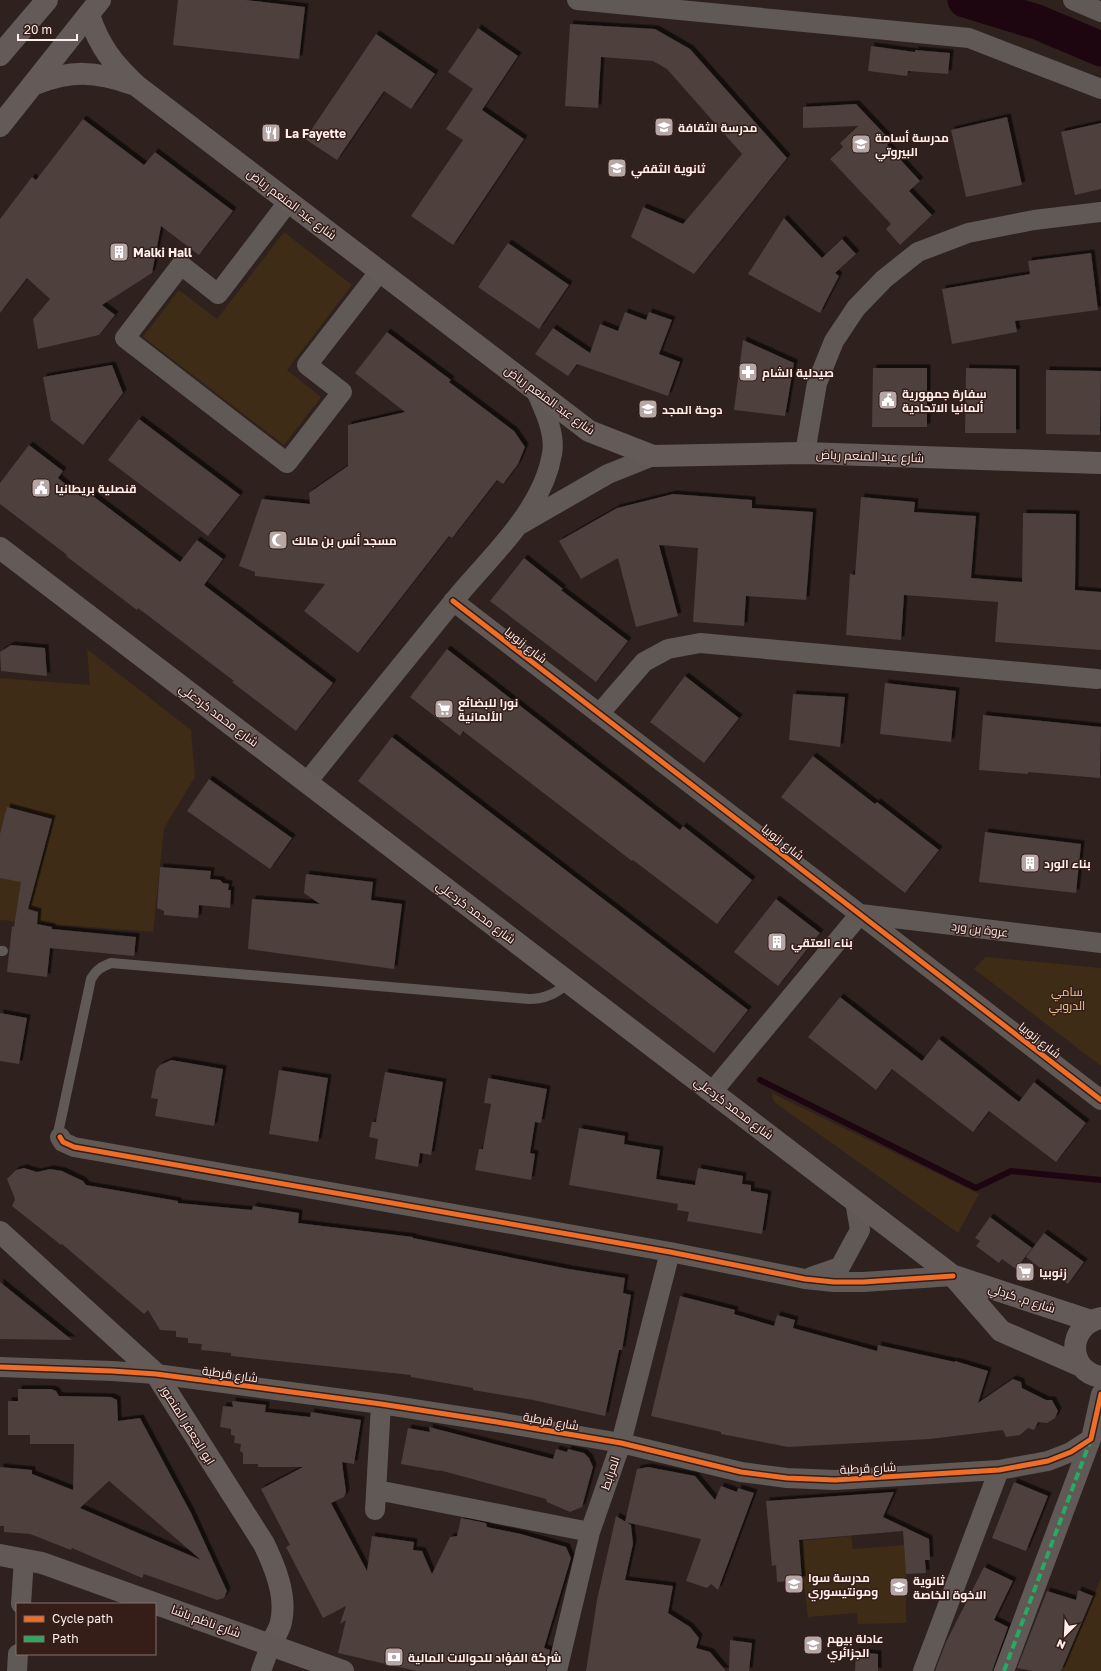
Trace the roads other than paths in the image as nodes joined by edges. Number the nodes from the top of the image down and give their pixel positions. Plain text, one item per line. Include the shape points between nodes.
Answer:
1 (47, 0) edge
2 (577, 0) edge
3 (1073, 0) edge
4 (94, 7) edge
5 (1101, 12) edge
6 (0, 55) edge
7 (35, 84) junction
8 (137, 86) junction
9 (1101, 89) edge
10 (0, 126) edge
11 (289, 201) junction
12 (1101, 212) edge
13 (380, 271) junction
14 (536, 391) junction
15 (805, 453) junction
16 (653, 456) junction
17 (1076, 463) junction
18 (1101, 463) edge
19 (1101, 466) edge
20 (519, 525) junction
21 (0, 548) edge
22 (453, 601) junction
23 (1097, 679) dead end
24 (599, 714) junction
25 (307, 782) junction
26 (860, 914) junction
27 (1101, 943) edge
28 (568, 982) junction
29 (712, 1092) junction
30 (1101, 1100) edge
31 (60, 1137) joint
32 (855, 1201) junction
33 (0, 1232) edge
34 (670, 1252) junction
35 (953, 1276) junction
36 (805, 1279) junction
37 (1096, 1319) edge
38 (1081, 1366) junction
39 (0, 1367) edge
40 (156, 1374) junction
41 (1101, 1377) edge
42 (1101, 1394) edge
43 (381, 1404) junction
44 (1091, 1439) junction
45 (621, 1444) junction
46 (999, 1470) junction
47 (377, 1490) junction
48 (375, 1510) dead end
49 (590, 1532) junction
50 (0, 1555) edge
51 (24, 1558) junction
52 (21, 1603) edge
53 (271, 1644) junction
54 (18, 1655) edge
55 (17, 1671) edge
56 (261, 1671) edge
57 (343, 1671) edge
58 (557, 1671) edge
59 (922, 1671) edge
60 (1004, 1671) edge

1 - 6 main road
2 - 9 street via 969,38
3 - 5 street
4 - 7 main road
4 - 8 main road, شارع عبد المنعم رياض via 94,30 109,56
7 - 8 main road, شارع عبد المنعم رياض via 66,74 82,73 113,77
7 - 10 main road
8 - 11 main road, شارع عبد المنعم رياض
11 - 13 main road, شارع عبد المنعم رياض
11 - 13 street via 218,294 181,265 125,338 287,463 342,392 308,365
12 - 15 street via 1034,220 968,233 918,252 884,279 856,308 834,341 817,383
13 - 14 main road, شارع عبد المنعم رياض
14 - 16 main road, شارع عبد المنعم رياض via 589,431
14 - 20 street via 550,426 552,454 542,486
15 - 16 main road, شارع عبد المنعم رياض
15 - 17 main road, شارع عبد المنعم رياض
16 - 20 street via 608,474
17 - 18 main road, شارع عبد المنعم رياض
17 - 19 street
20 - 22 street
21 - 25 main road, شارع محمد كردعلي
22 - 24 street, شارع زنوبيا
22 - 25 street
23 - 24 street via 700,644 668,649 644,662
24 - 26 street, شارع زنوبيا
25 - 28 main road, شارع محمد كردعلي
26 - 27 street, عروة بن ورد
26 - 29 street
26 - 30 street, شارع زنوبيا
28 - 29 main road, شارع محمد كردعلي
28 - 31 lane via 546,997 529,999 111,963 102,966 91,979 58,1133
29 - 32 main road, شارع محمد كردعلي
31 - 34 street via 63,1142 74,1147
32 - 35 main road, شارع محمد كردعلي
32 - 36 street via 860,1230 840,1266
33 - 40 main road, ابو الجعفر المنصور
34 - 36 street
34 - 45 street, المرابط
35 - 36 street via 863,1282
35 - 37 main road, شارع م. كردلي
35 - 38 main road via 1001,1331
37 - 38 main road via 1078,1333 1075,1341 1076,1358
38 - 41 main road via 1087,1372
39 - 40 street, شارع قرطبة
40 - 43 street, شارع قرطبة
40 - 53 main road, ابو الجعفر المنصور via 272,1559 282,1606 281,1622
42 - 44 street
43 - 45 street, شارع قرطبة
43 - 47 street
44 - 46 street, شارع قرطبة via 1071,1452 1048,1461
44 - 60 street
45 - 46 street, شارع قرطبة via 741,1472 787,1478 835,1480
45 - 49 street, المرابط
46 - 59 street
47 - 48 street
47 - 49 street
49 - 58 street, المرابط
50 - 51 main road, شارع ناظم باشا
51 - 52 street
51 - 53 main road, شارع ناظم باشا via 59,1568
53 - 56 street
53 - 57 main road, شارع ناظم باشا
54 - 55 street

